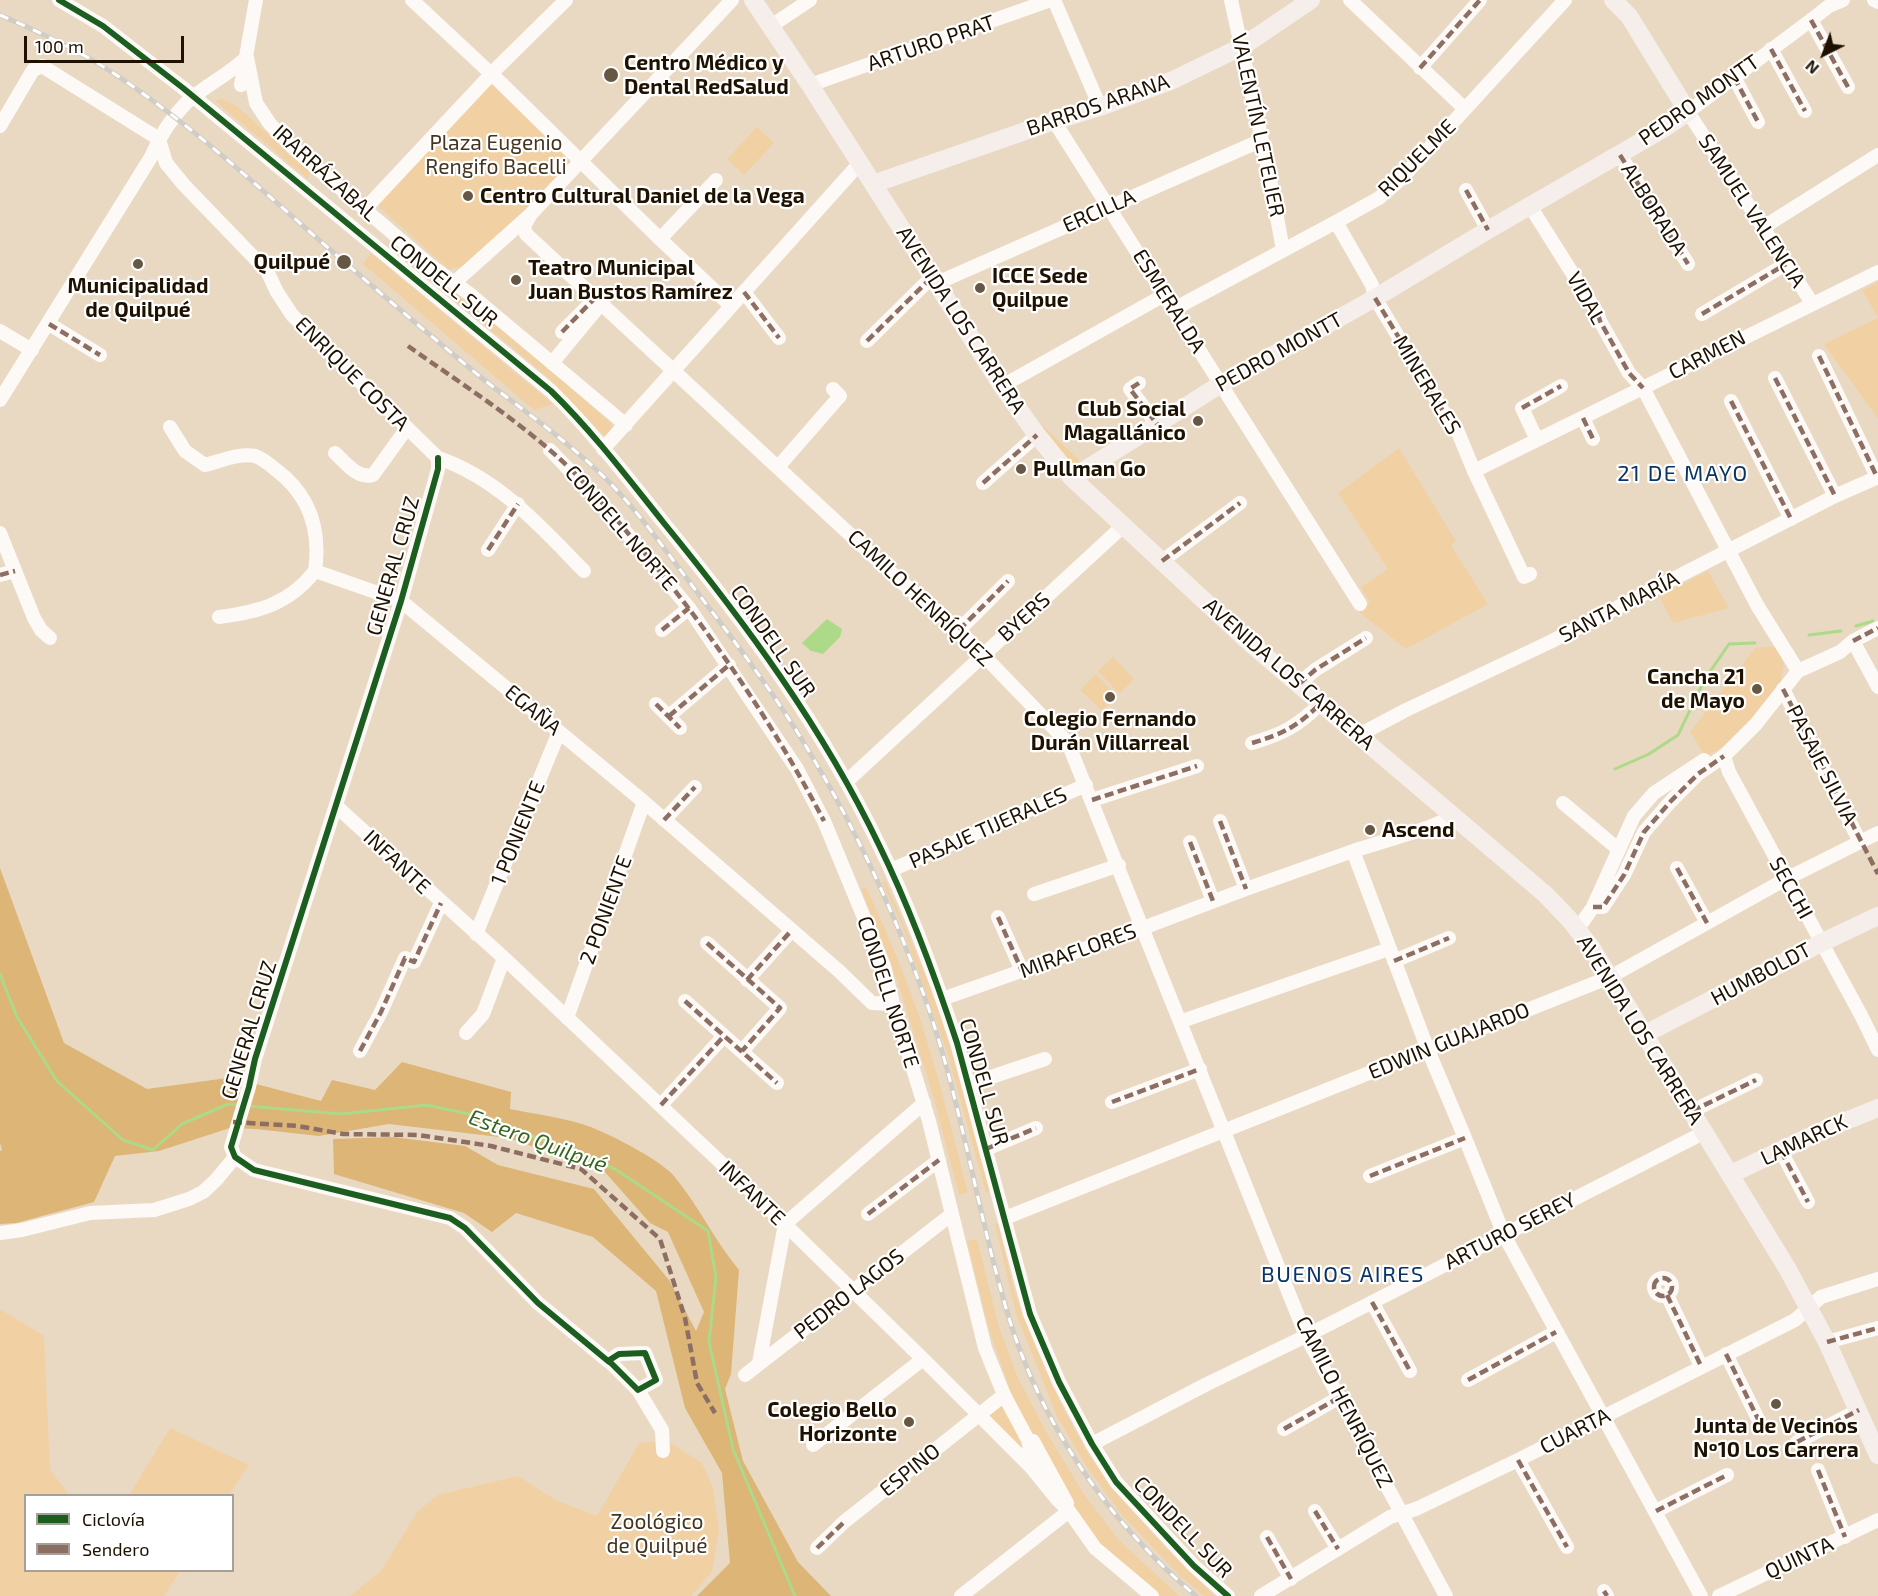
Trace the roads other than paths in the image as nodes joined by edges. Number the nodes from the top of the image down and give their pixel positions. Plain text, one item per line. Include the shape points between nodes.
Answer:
1 (59, 0) edge
2 (256, 0) edge
3 (412, 0) edge
4 (566, 0) edge
5 (732, 0) edge
6 (753, 0) edge
7 (810, 0) edge
8 (1052, 0) edge
9 (1231, 0) edge
10 (1311, 0) edge
11 (1350, 0) edge
12 (1480, 0) edge
13 (1564, 0) edge
14 (1613, 0) edge
15 (1843, 0) edge
16 (1828, 3) edge
17 (1811, 20) junction
18 (771, 26) junction
19 (1243, 46) junction
20 (1771, 49) junction
21 (247, 57) junction
22 (1420, 68) junction
23 (491, 74) junction
24 (1734, 77) junction
25 (220, 80) junction
26 (241, 85) junction
27 (810, 85) junction
28 (1848, 87) dead end
29 (254, 98) junction
30 (1100, 107) junction
31 (1465, 109) junction
32 (1805, 111) dead end
33 (1688, 112) junction
34 (1054, 121) junction
35 (1758, 122) dead end
36 (1, 124) edge
37 (159, 139) junction
38 (1262, 140) junction
39 (1620, 155) junction
40 (1878, 155) edge
41 (581, 161) junction
42 (859, 164) junction
43 (716, 180) dead end
44 (873, 184) junction
45 (1466, 190) dead end
46 (1530, 206) junction
47 (1108, 207) junction
48 (365, 209) junction
49 (531, 214) junction
50 (1336, 222) junction
51 (1762, 228) junction
52 (1488, 230) junction
53 (660, 239) junction
54 (1283, 250) junction
55 (1688, 264) dead end
56 (1786, 264) junction
57 (1878, 272) edge
58 (935, 280) junction
59 (454, 283) junction
60 (744, 292) junction
61 (1166, 294) junction
62 (1375, 298) junction
63 (597, 302) junction
64 (1812, 303) junction
65 (731, 306) junction
66 (1174, 309) junction
67 (1702, 314) dead end
68 (49, 324) junction
69 (0, 331) edge
70 (562, 332) dead end
71 (779, 338) dead end
72 (867, 341) dead end
73 (32, 350) junction
74 (100, 355) dead end
75 (1819, 356) dead end
76 (552, 363) junction
77 (674, 371) junction
78 (1775, 378) dead end
79 (1139, 383) dead end
80 (1221, 384) junction
81 (1002, 386) junction
82 (1561, 386) dead end
83 (1643, 388) junction
84 (833, 389) dead end
85 (0, 400) edge
86 (1731, 402) dead end
87 (1583, 418) junction
88 (1156, 424) junction
89 (626, 425) junction
90 (170, 427) dead end
91 (407, 428) junction
92 (1037, 435) junction
93 (1593, 439) dead end
94 (1537, 440) junction
95 (603, 449) junction
96 (550, 450) dead end
97 (335, 453) dead end
98 (438, 458) junction
99 (778, 467) junction
100 (1474, 471) junction
101 (1878, 477) edge
102 (1072, 478) junction
103 (983, 483) dead end
104 (1835, 496) junction
105 (1240, 503) dead end
106 (518, 504) junction
107 (1791, 519) junction
108 (1123, 526) junction
109 (0, 533) edge
110 (488, 550) dead end
111 (1729, 551) junction
112 (1162, 561) junction
113 (15, 571) junction
114 (315, 571) junction
115 (584, 571) dead end
116 (1530, 574) dead end
117 (0, 576) edge
118 (1008, 581) dead end
119 (401, 602) junction
120 (1360, 604) dead end
121 (690, 608) junction
122 (219, 617) dead end
123 (1878, 628) edge
124 (662, 630) dead end
125 (959, 630) junction
126 (50, 638) dead end
127 (1366, 638) dead end
128 (1853, 641) junction
129 (983, 655) junction
130 (729, 665) junction
131 (1798, 671) junction
132 (1299, 684) junction
133 (1878, 687) edge
134 (1783, 689) junction
135 (1321, 703) junction
136 (656, 704) dead end
137 (669, 716) junction
138 (680, 728) dead end
139 (559, 732) junction
140 (1359, 735) junction
141 (1252, 743) dead end
142 (1724, 756) junction
143 (1197, 766) dead end
144 (846, 782) junction
145 (1086, 785) junction
146 (695, 787) dead end
147 (1092, 800) junction
148 (644, 802) junction
149 (1563, 803) dead end
150 (336, 806) junction
151 (1453, 817) junction
152 (664, 820) junction
153 (1220, 821) dead end
154 (1878, 833) edge
155 (1190, 842) dead end
156 (1860, 842) junction
157 (1618, 849) junction
158 (1353, 851) junction
159 (1119, 865) junction
160 (1677, 868) dead end
161 (891, 870) junction
162 (1786, 879) junction
163 (1246, 889) junction
164 (1034, 894) dead end
165 (1213, 902) junction
166 (441, 903) junction
167 (1593, 907) junction
168 (1878, 916) edge
169 (998, 917) dead end
170 (1707, 923) junction
171 (1143, 928) junction
172 (1577, 930) junction
173 (791, 931) junction
174 (476, 934) junction
175 (1449, 938) dead end
176 (707, 943) dead end
177 (1821, 943) junction
178 (1391, 955) junction
179 (504, 958) junction
180 (1022, 972) junction
181 (1610, 976) junction
182 (747, 980) junction
183 (942, 999) junction
184 (685, 1001) dead end
185 (888, 1003) junction
186 (567, 1018) junction
187 (1182, 1021) junction
188 (466, 1033) dead end
189 (1645, 1034) junction
190 (724, 1036) junction
191 (360, 1050) dead end
192 (1428, 1050) junction
193 (1878, 1050) edge
194 (742, 1051) junction
195 (1045, 1059) dead end
196 (1200, 1069) junction
197 (1756, 1080) dead end
198 (777, 1083) dead end
199 (970, 1084) junction
200 (924, 1102) junction
201 (1112, 1102) dead end
202 (661, 1105) junction
203 (1878, 1108) edge
204 (1692, 1111) junction
205 (1036, 1128) dead end
206 (1225, 1130) junction
207 (1705, 1132) junction
208 (1465, 1138) junction
209 (986, 1149) junction
210 (1781, 1151) junction
211 (235, 1157) junction
212 (939, 1160) junction
213 (1731, 1174) junction
214 (1370, 1176) dead end
215 (1808, 1202) dead end
216 (868, 1214) dead end
217 (952, 1214) junction
218 (1005, 1218) junction
219 (785, 1224) junction
220 (0, 1233) edge
221 (1504, 1235) junction
222 (1878, 1279) edge
223 (854, 1291) junction
224 (1667, 1295) dead end
225 (1372, 1302) junction
226 (1809, 1307) junction
227 (1878, 1328) edge
228 (1556, 1332) junction
229 (1306, 1335) junction
230 (1827, 1342) junction
231 (1726, 1354) junction
232 (923, 1359) junction
233 (608, 1361) junction
234 (759, 1363) junction
235 (1701, 1366) junction
236 (1410, 1371) dead end
237 (745, 1375) dead end
238 (1468, 1380) dead end
239 (638, 1390) junction
240 (1004, 1395) junction
241 (1340, 1397) junction
242 (1012, 1408) junction
243 (1859, 1410) junction
244 (979, 1415) junction
245 (1603, 1418) junction
246 (1759, 1421) dead end
247 (1284, 1429) dead end
248 (1797, 1442) dead end
249 (1092, 1444) junction
250 (813, 1445) dead end
251 (663, 1450) dead end
252 (1878, 1455) edge
253 (1518, 1460) junction
254 (1031, 1467) junction
255 (1818, 1470) dead end
256 (1727, 1475) dead end
257 (1070, 1511) junction
258 (1656, 1511) junction
259 (1316, 1512) dead end
260 (1403, 1514) junction
261 (1878, 1520) edge
262 (1267, 1537) dead end
263 (1845, 1537) junction
264 (1567, 1547) dead end
265 (817, 1548) dead end
266 (1338, 1549) junction
267 (1290, 1579) junction
268 (962, 1596) edge
269 (1152, 1596) edge
270 (1228, 1596) edge
271 (1261, 1596) edge
272 (1446, 1596) edge
273 (1701, 1596) edge
274 (1719, 1596) edge

1 - 95 street, CONDELL SUR via 103,26 183,87 551,391
2 - 21 street
3 - 23 street
4 - 23 street
5 - 41 street
6 - 18 main road, AVENIDA LOS CARRERA
7 - 18 street
8 - 27 street, ARTURO PRAT
8 - 30 street
9 - 19 street, VALENTÍN LETELIER
10 - 19 main road, BARROS ARANA
11 - 22 street
12 - 22 street
13 - 31 street, RIQUELME
14 - 33 main road, SAMUEL VALENCIA via 1629,15
15 - 16 street, PEDRO MONTT
16 - 17 street, PEDRO MONTT
17 - 20 street, PEDRO MONTT
17 - 28 street
18 - 27 main road, AVENIDA LOS CARRERA
19 - 30 main road, BARROS ARANA via 1173,80
19 - 38 street, VALENTÍN LETELIER
20 - 24 street, PEDRO MONTT
20 - 32 street
21 - 25 street
21 - 26 street
21 - 29 street, IRARRÁZABAL
22 - 31 street
23 - 41 street
23 - 48 street
24 - 33 street, PEDRO MONTT
24 - 35 street
25 - 26 street via 233,80
25 - 37 street via 187,102
26 - 29 street, IRARRÁZABAL
27 - 42 main road, AVENIDA LOS CARRERA
29 - 48 street, IRARRÁZABAL via 270,124 292,147
30 - 34 main road, BARROS ARANA
31 - 50 street, RIQUELME via 1401,179 1379,198
33 - 39 main road, PEDRO MONTT
33 - 51 street, SAMUEL VALENCIA
34 - 44 main road, BARROS ARANA
34 - 47 street, ESMERALDA
36 - 37 street via 33,70 42,66
37 - 68 street
37 - 91 street, ENRIQUE COSTA via 166,163 267,271 292,315
38 - 47 street, ERCILLA
38 - 54 street, VALENTÍN LETELIER
39 - 46 main road, PEDRO MONTT
39 - 55 street, ALBORADA
40 - 51 street
41 - 49 street
41 - 53 street
42 - 44 main road, AVENIDA LOS CARRERA
42 - 60 street
43 - 53 street
44 - 58 main road, AVENIDA LOS CARRERA
45 - 52 street
46 - 52 main road, PEDRO MONTT
46 - 83 street, VIDAL via 1598,315 1629,374
47 - 58 street, ERCILLA
47 - 61 street, ESMERALDA
48 - 59 street, IRARRÁZABAL
49 - 59 street
49 - 63 street, CAMILO HENRÍQUEZ via 524,226 526,234
50 - 54 street, RIQUELME
50 - 62 street, MINERALES via 1372,285
51 - 56 street, SAMUEL VALENCIA
52 - 62 main road, PEDRO MONTT
53 - 65 street
54 - 66 street, RIQUELME
56 - 64 street, SAMUEL VALENCIA
56 - 67 street
57 - 64 street, CARMEN
58 - 72 street
58 - 81 main road, AVENIDA LOS CARRERA
59 - 76 street, IRARRÁZABAL
60 - 65 street
60 - 71 street
61 - 66 street, ESMERALDA
61 - 81 street
62 - 80 main road, PEDRO MONTT
62 - 100 street, MINERALES via 1446,416 1455,424
63 - 70 street
63 - 76 street
63 - 77 street, CAMILO HENRÍQUEZ
64 - 83 street, CARMEN
65 - 77 street
66 - 80 street, ESMERALDA
68 - 73 street
68 - 74 street
69 - 73 street
73 - 85 street
75 - 101 street
76 - 89 street, IRARRÁZABAL
77 - 89 street
77 - 99 street, CAMILO HENRÍQUEZ
78 - 104 street
79 - 88 street via 1130,389
80 - 88 main road, PEDRO MONTT
80 - 120 street, ESMERALDA
81 - 92 main road, AVENIDA LOS CARRERA
82 - 94 street via 1522,408
83 - 87 street, CARMEN
83 - 111 street, VIDAL
84 - 99 street via 840,396
86 - 107 street
87 - 93 street
87 - 94 street, CARMEN
88 - 102 main road, PEDRO MONTT
89 - 95 street
90 - 114 street via 185,452 205,465 242,455 258,457 294,486 308,509 318,540
91 - 97 street via 373,475 357,473
91 - 98 street, ENRIQUE COSTA
92 - 102 main road, AVENIDA LOS CARRERA
92 - 103 street
94 - 100 street, CARMEN
95 - 144 street, CONDELL SUR via 710,579 772,664
96 - 121 street, CONDELL NORTE via 605,507
98 - 106 street, ENRIQUE COSTA via 456,464
98 - 119 street, GENERAL CRUZ
99 - 125 street, CAMILO HENRÍQUEZ
100 - 116 street, MINERALES via 1524,577
101 - 104 street, SANTA MARÍA
102 - 108 main road, AVENIDA LOS CARRERA
104 - 107 street, SANTA MARÍA
105 - 112 street
106 - 110 street
106 - 115 street, ENRIQUE COSTA
107 - 111 street, SANTA MARÍA
108 - 112 main road, AVENIDA LOS CARRERA
108 - 129 street, BYERS
109 - 113 street
111 - 131 street, VIDAL
111 - 140 street, SANTA MARÍA
112 - 132 main road, AVENIDA LOS CARRERA
113 - 117 street
113 - 126 street via 34,618
114 - 119 street, EGAÑA
114 - 122 street via 291,596 249,613
118 - 125 street
119 - 139 street, EGAÑA
119 - 150 street, GENERAL CRUZ
121 - 124 street, CONDELL NORTE
121 - 130 street, CONDELL NORTE
123 - 128 street
125 - 129 street, CAMILO HENRÍQUEZ
127 - 132 street
128 - 131 street
128 - 133 street
129 - 144 street, BYERS
129 - 145 street, CAMILO HENRÍQUEZ via 1068,743
130 - 137 street
130 - 185 street, CONDELL NORTE via 797,769 824,821 884,966
131 - 134 street
132 - 135 main road, AVENIDA LOS CARRERA
134 - 142 street
134 - 156 street, PASAJE SILVIA
135 - 140 main road, AVENIDA LOS CARRERA
135 - 141 street via 1287,731
136 - 137 street
137 - 138 street
139 - 148 street, EGAÑA
139 - 174 street, 1 PONIENTE
140 - 151 main road, AVENIDA LOS CARRERA
142 - 157 street via 1707,759 1654,793 1634,816
142 - 162 street, SECCHI
142 - 167 street via 1698,774 1644,832 1624,875 1603,907
143 - 147 street
144 - 161 street, CONDELL SUR
145 - 147 street, CAMILO HENRÍQUEZ
145 - 161 street, PASAJE TIJERALES
146 - 152 street
147 - 159 street, CAMILO HENRÍQUEZ
148 - 152 street, EGAÑA
148 - 186 street, 2 PONIENTE
149 - 157 street
150 - 166 street, INFANTE
150 - 211 street, GENERAL CRUZ via 255,1059 233,1137
151 - 158 street, MIRAFLORES
151 - 172 main road, AVENIDA LOS CARRERA via 1545,894
152 - 173 street, EGAÑA
153 - 163 street
154 - 156 street, EDWIN GUAJARDO
155 - 165 street
156 - 162 street, EDWIN GUAJARDO
157 - 167 street
158 - 163 street, MIRAFLORES
158 - 178 street
159 - 164 street
159 - 171 street, CAMILO HENRÍQUEZ
160 - 170 street
161 - 183 street, CONDELL SUR
162 - 170 street, EDWIN GUAJARDO
162 - 177 street, SECCHI
163 - 165 street, MIRAFLORES
165 - 171 street, MIRAFLORES
166 - 174 street, INFANTE
166 - 191 street via 414,962 405,958
167 - 172 street
168 - 177 main road, HUMBOLDT
169 - 180 street
170 - 181 street, EDWIN GUAJARDO
171 - 180 street, MIRAFLORES
171 - 187 street, CAMILO HENRÍQUEZ
172 - 181 main road, AVENIDA LOS CARRERA
173 - 182 street
173 - 185 street, EGAÑA via 872,1003
174 - 179 street, INFANTE
175 - 178 street
176 - 182 street
177 - 189 main road, HUMBOLDT
177 - 193 street, SECCHI
178 - 187 street
178 - 192 street
179 - 186 street, INFANTE
179 - 188 street via 483,1014
180 - 183 street, MIRAFLORES
181 - 189 main road, AVENIDA LOS CARRERA
181 - 192 street, EDWIN GUAJARDO
182 - 194 street via 780,1008
183 - 199 street, CONDELL SUR
184 - 190 street
185 - 200 street, CONDELL NORTE
186 - 202 street, INFANTE
187 - 196 street, CAMILO HENRÍQUEZ
189 - 204 main road, AVENIDA LOS CARRERA
190 - 194 street
190 - 202 street
192 - 206 street, EDWIN GUAJARDO
192 - 208 street
194 - 198 street
195 - 199 street
196 - 201 street
196 - 206 street, CAMILO HENRÍQUEZ
197 - 204 street
199 - 209 street, CONDELL SUR
200 - 212 street, CONDELL NORTE
200 - 219 street
202 - 219 street, INFANTE
203 - 210 main road, LAMARCK
204 - 207 main road, AVENIDA LOS CARRERA
205 - 209 street
206 - 218 street, EDWIN GUAJARDO
206 - 229 street, CAMILO HENRÍQUEZ
207 - 213 main road, AVENIDA LOS CARRERA
207 - 221 street, ARTURO SEREY
208 - 214 street
208 - 221 street
209 - 218 street, CONDELL SUR
210 - 213 main road, LAMARCK
210 - 215 street
211 - 220 street via 203,1192 189,1199 154,1210 90,1213
211 - 233 street via 254,1170 450,1218 465,1228 538,1303
212 - 216 street
212 - 217 street, CONDELL NORTE
213 - 226 main road, AVENIDA LOS CARRERA
217 - 223 street, PEDRO LAGOS
217 - 240 street, CONDELL NORTE via 985,1348
218 - 249 street, CONDELL SUR via 1030,1314 1059,1382
219 - 223 street, INFANTE
219 - 234 street
221 - 225 street, ARTURO SEREY
221 - 228 street
222 - 226 street, CUARTA via 1821,1297
223 - 232 street, INFANTE
223 - 234 street, PEDRO LAGOS
224 - 235 street
225 - 229 street, ARTURO SEREY
225 - 236 street
226 - 230 main road, AVENIDA LOS CARRERA
226 - 231 street, CUARTA via 1795,1320
227 - 230 street
228 - 238 street
228 - 245 street
229 - 241 street, CAMILO HENRÍQUEZ
229 - 249 street, ARTURO SEREY
230 - 243 main road, AVENIDA LOS CARRERA
231 - 235 street, CUARTA
231 - 246 street
232 - 244 street, INFANTE
232 - 250 street
233 - 239 street
233 - 239 street via 619,1354 645,1353 656,1380
234 - 237 street, PEDRO LAGOS
235 - 245 street, CUARTA
239 - 251 street via 662,1431
240 - 242 street, CONDELL NORTE
240 - 244 street, ESPINO
241 - 247 street
241 - 260 street, CAMILO HENRÍQUEZ
242 - 254 street, CONDELL NORTE via 1032,1450
242 - 257 street, CONDELL NORTE
243 - 248 street
243 - 252 main road, AVENIDA LOS CARRERA
244 - 254 street, INFANTE
244 - 265 street, ESPINO
245 - 253 street, CUARTA
245 - 258 street
249 - 270 street, CONDELL SUR via 1116,1482 1194,1566
253 - 260 street, CUARTA
253 - 264 street
254 - 257 street, INFANTE
255 - 263 street
256 - 258 street
257 - 268 street
257 - 269 street, INFANTE via 1095,1548
258 - 273 street
259 - 266 street
260 - 266 street, CUARTA via 1390,1517
260 - 272 street, CAMILO HENRÍQUEZ
261 - 263 street, QUINTA
262 - 267 street
263 - 274 street, QUINTA
266 - 267 street, CUARTA
267 - 271 street, CUARTA

